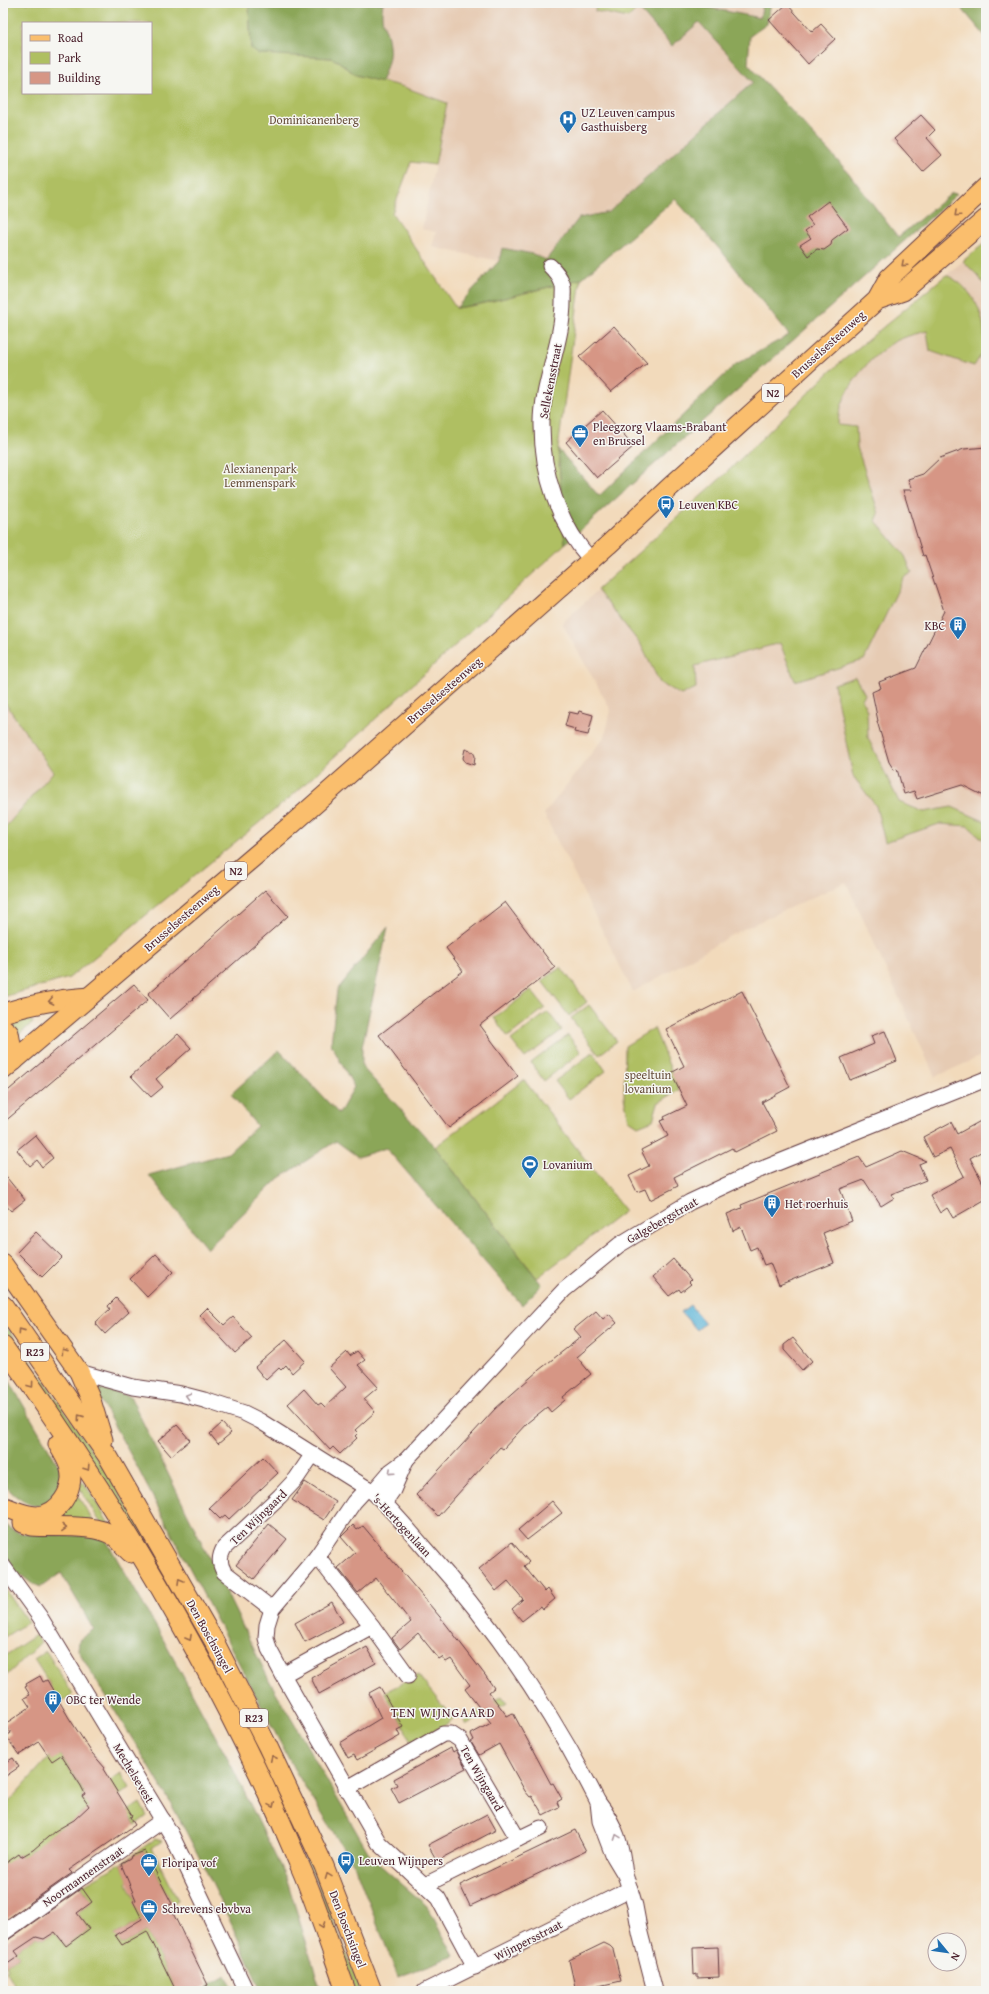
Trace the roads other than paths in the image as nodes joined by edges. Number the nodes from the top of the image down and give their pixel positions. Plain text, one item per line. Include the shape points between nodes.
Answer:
1 (986, 187) edge
2 (986, 219) edge
3 (550, 266) dead end
4 (877, 300) junction
5 (591, 560) junction
6 (89, 997) junction
7 (3, 1013) edge
8 (3, 1028) edge
9 (9, 1065) edge
10 (986, 1079) edge
11 (3, 1264) edge
12 (3, 1305) edge
13 (3, 1346) edge
14 (79, 1372) junction
15 (42, 1401) junction
16 (313, 1454) junction
17 (109, 1458) junction
18 (406, 1460) junction
19 (370, 1490) junction
20 (384, 1503) junction
21 (4, 1506) edge
22 (317, 1556) junction
23 (3, 1566) edge
24 (150, 1568) junction
25 (272, 1609) junction
26 (372, 1626) junction
27 (282, 1675) junction
28 (408, 1676) dead end
29 (346, 1789) junction
30 (163, 1820) junction
31 (541, 1828) dead end
32 (518, 1839) junction
33 (425, 1885) junction
34 (630, 1889) junction
35 (635, 1906) junction
36 (3, 1933) edge
37 (475, 1967) junction
38 (246, 1991) edge
39 (346, 1991) edge
40 (372, 1991) edge
41 (425, 1991) edge
42 (655, 1991) edge
43 (665, 1991) edge

1 -> 4 main road, Brusselsesteenweg / N2 via 889,278
2 - 4 main road, Brusselsesteenweg / N2 via 903,291
3 - 5 street, Sellekensstraat via 563,284 563,308 543,411 546,467 556,501 575,541
4 - 5 main road, Brusselsesteenweg / N2
5 - 6 main road, Brusselsesteenweg / N2 via 290,826
6 -> 7 main road via 61,998
6 - 9 main road, Brusselsesteenweg / N2
8 - 9 main road via 9,1033
10 - 18 street, Galgebergstraat via 752,1173 690,1202 619,1245 564,1290
14 -> 11 main road
17 -> 12 main road, Den Boschsingel / R23
13 -> 15 main road, Den Boschsingel / R23
16 -> 14 street, 's-Hertogenlaan via 260,1421 226,1407 182,1394 133,1387
14 - 17 main road via 90,1397
15 - 21 main road via 46,1423 70,1467 67,1493 54,1510 39,1516
15 -> 24 main road, Den Boschsingel / R23
16 - 19 street, 's-Hertogenlaan
16 - 25 street, Ten Wijngaard via 296,1479 224,1548 220,1555 220,1564 224,1572
40 -> 17 main road, Den Boschsingel / R23 via 324,1866 268,1746 214,1640
18 -> 19 street, Galgebergstraat
18 - 20 street, Galgebergstraat
19 - 20 street, 's-Hertogenlaan
19 - 22 street via 354,1502
20 - 34 street, 's-Hertogenlaan via 445,1572 518,1665 560,1730 598,1802 610,1817 622,1851
21 -> 24 main road via 16,1520 32,1526 87,1528 111,1534
22 - 25 street
22 - 26 street
23 - 30 street, Mechelsevest via 40,1617
24 -> 39 main road, Den Boschsingel / R23 via 197,1652 249,1754 303,1874
25 - 27 street via 266,1638
26 - 27 street
26 - 28 street
27 - 29 street
29 - 32 street, Ten Wijngaard via 444,1734 451,1734 463,1744
29 - 33 street via 379,1843
30 - 36 street, Noormannenstraat
30 - 38 street, Mechelsevest
31 - 32 street
32 - 33 street
33 - 37 street via 438,1898
34 - 35 street, 's-Hertogenlaan
34 - 37 street, Wijnpersstraat
35 - 42 street, 's-Hertogenlaan
35 - 43 street, 's-Hertogenlaan via 649,1929
37 - 41 street, Wijnpersstraat

